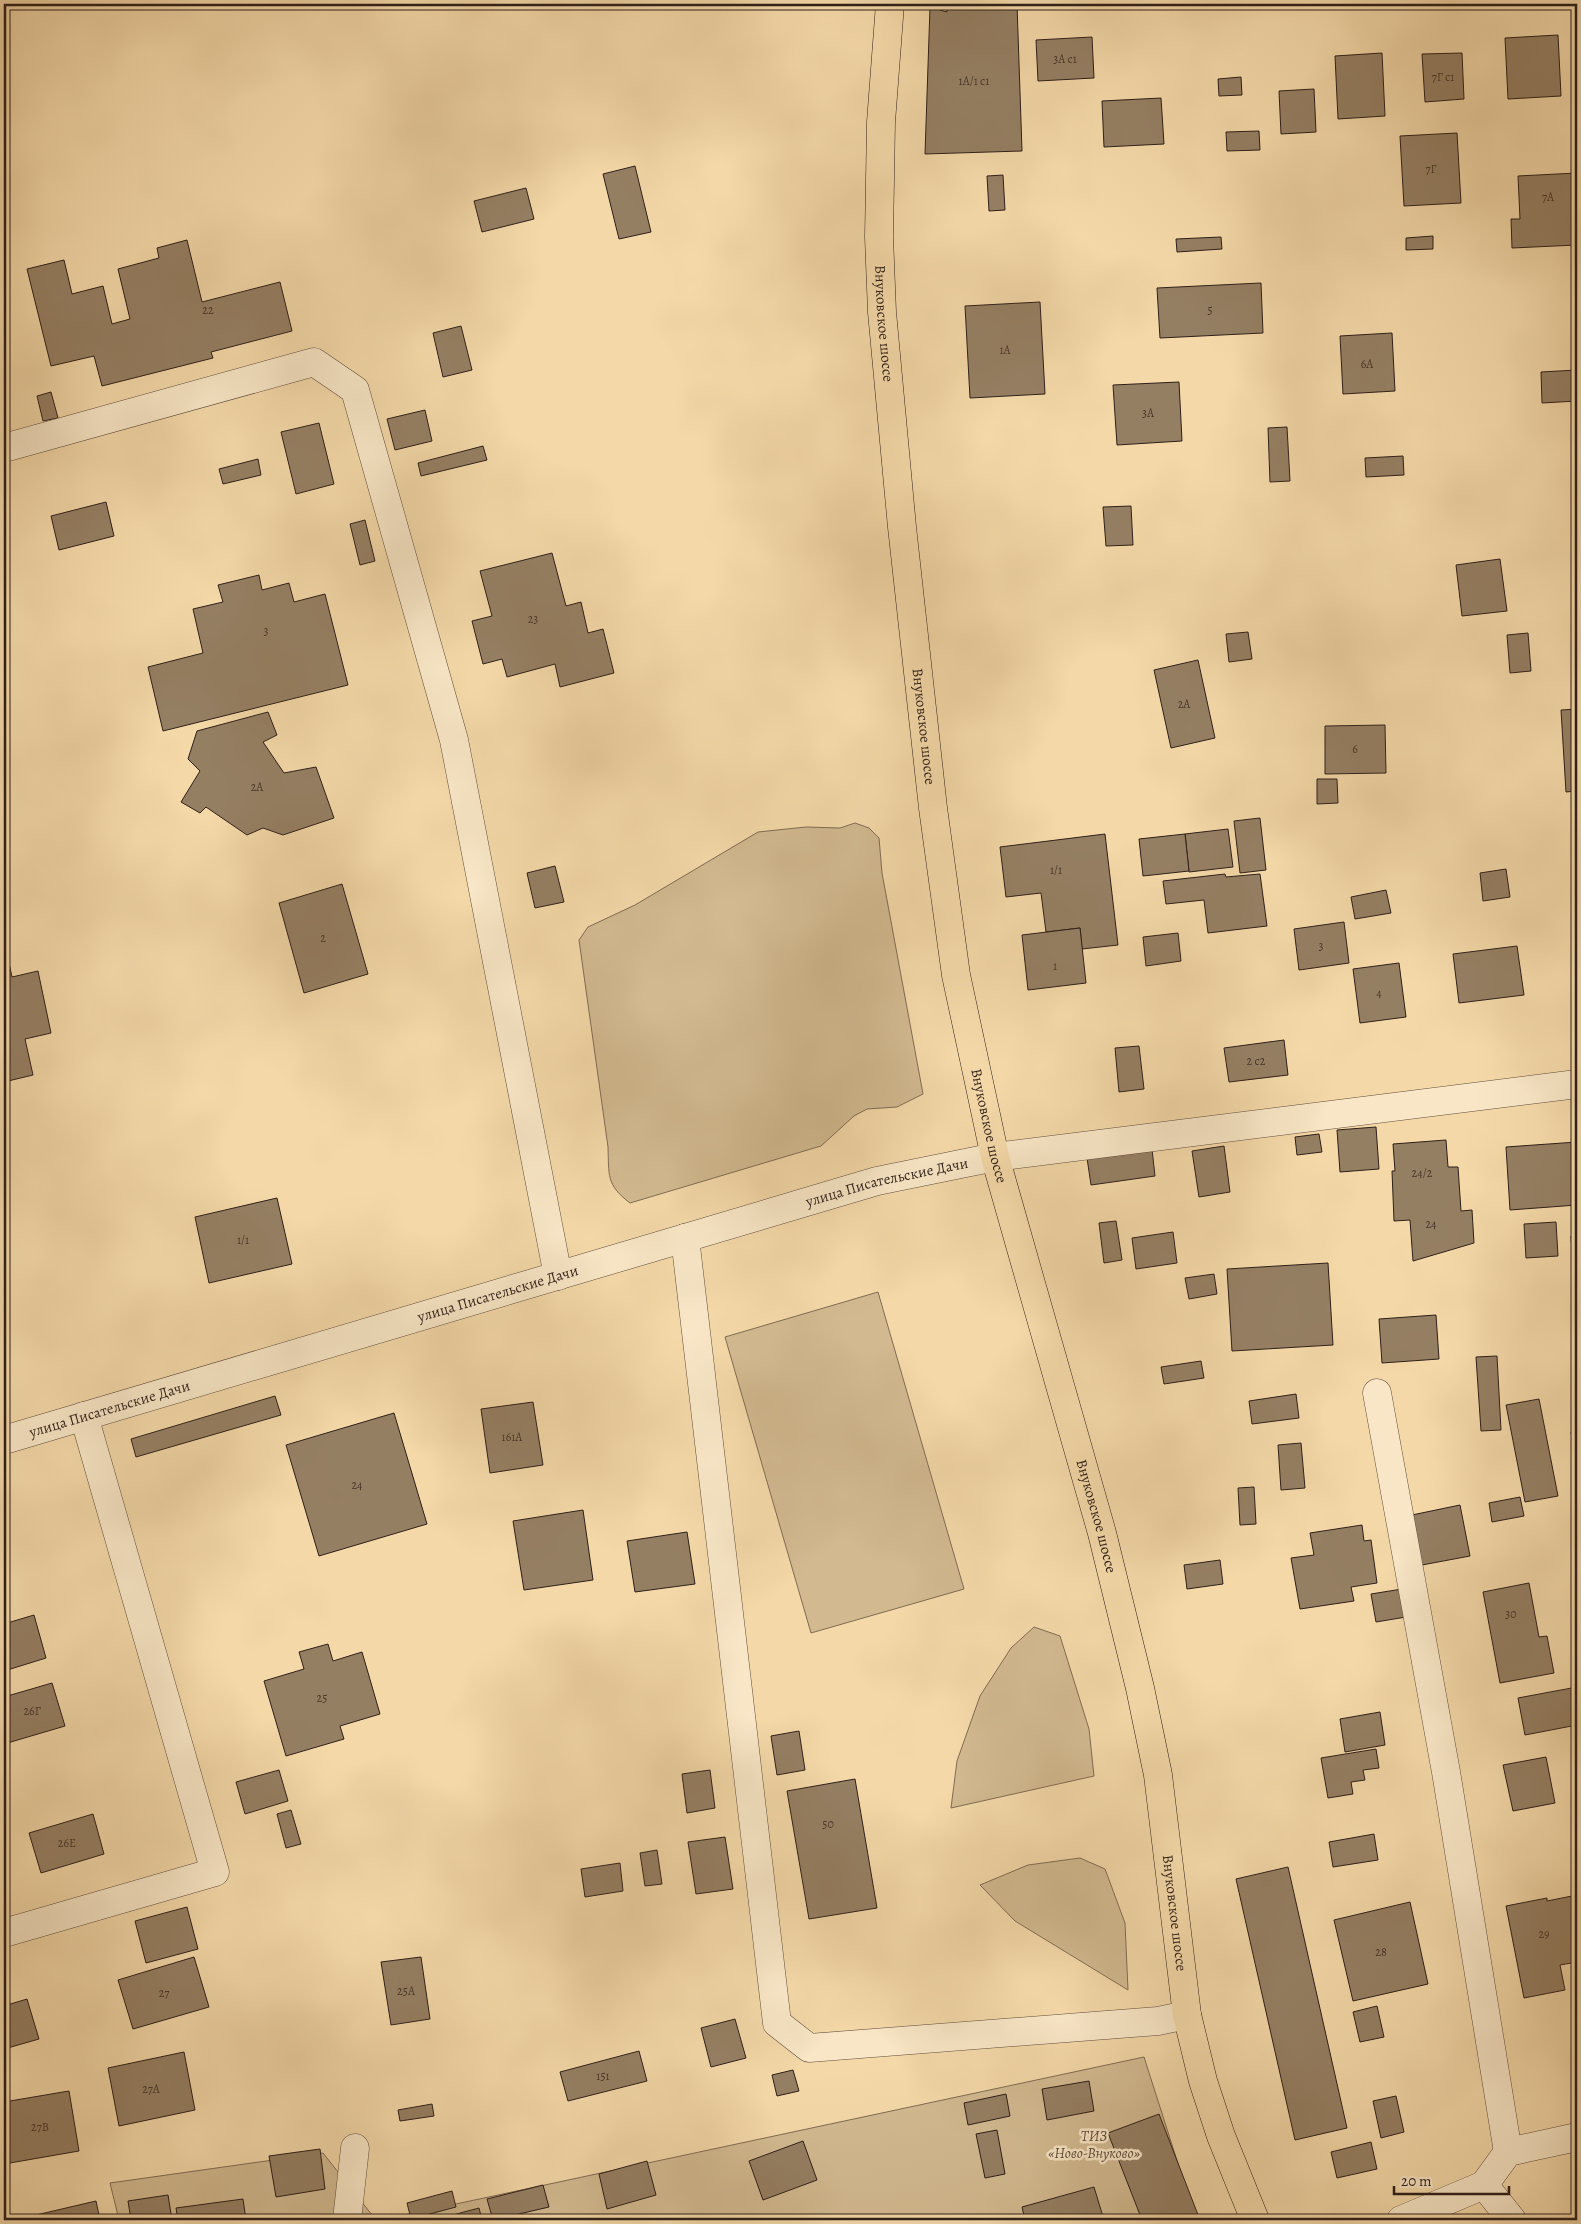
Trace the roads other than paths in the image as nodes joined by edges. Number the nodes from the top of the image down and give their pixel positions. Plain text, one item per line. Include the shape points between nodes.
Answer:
1 (890, 4) edge
2 (4, 448) edge
3 (1577, 1084) edge
4 (995, 1157) junction
5 (685, 1238) junction
6 (558, 1276) junction
7 (1377, 1394) dead end
8 (84, 1416) junction
9 (4, 1440) edge
10 (4, 1933) edge
11 (1187, 2015) junction
12 (1577, 2137) edge
13 (355, 2148) dead end
14 (1508, 2152) junction
15 (1484, 2185) junction
16 (347, 2220) edge
17 (1255, 2220) edge
18 (1400, 2220) edge
19 (1512, 2220) edge

1 - 4 main road, Внуковское шоссе via 881,122 879,237 882,312 933,808 956,975
2 - 6 street via 314,362 355,390 454,740
3 - 4 street, улица Писательские Дачи
4 - 5 street, улица Писательские Дачи via 877,1181
4 - 11 main road, Внуковское шоссе via 1102,1533 1140,1688 1158,1775
5 - 6 street, улица Писательские Дачи
5 - 11 street via 777,2023 809,2048 1158,2021
6 - 8 street, улица Писательские Дачи
7 - 14 street via 1446,1772
8 - 9 street, улица Писательские Дачи
8 - 10 street via 215,1872
11 - 17 main road, Внуковское шоссе via 1221,2136
12 - 14 street
13 - 16 street
14 - 15 street
15 - 18 street
15 - 19 street

